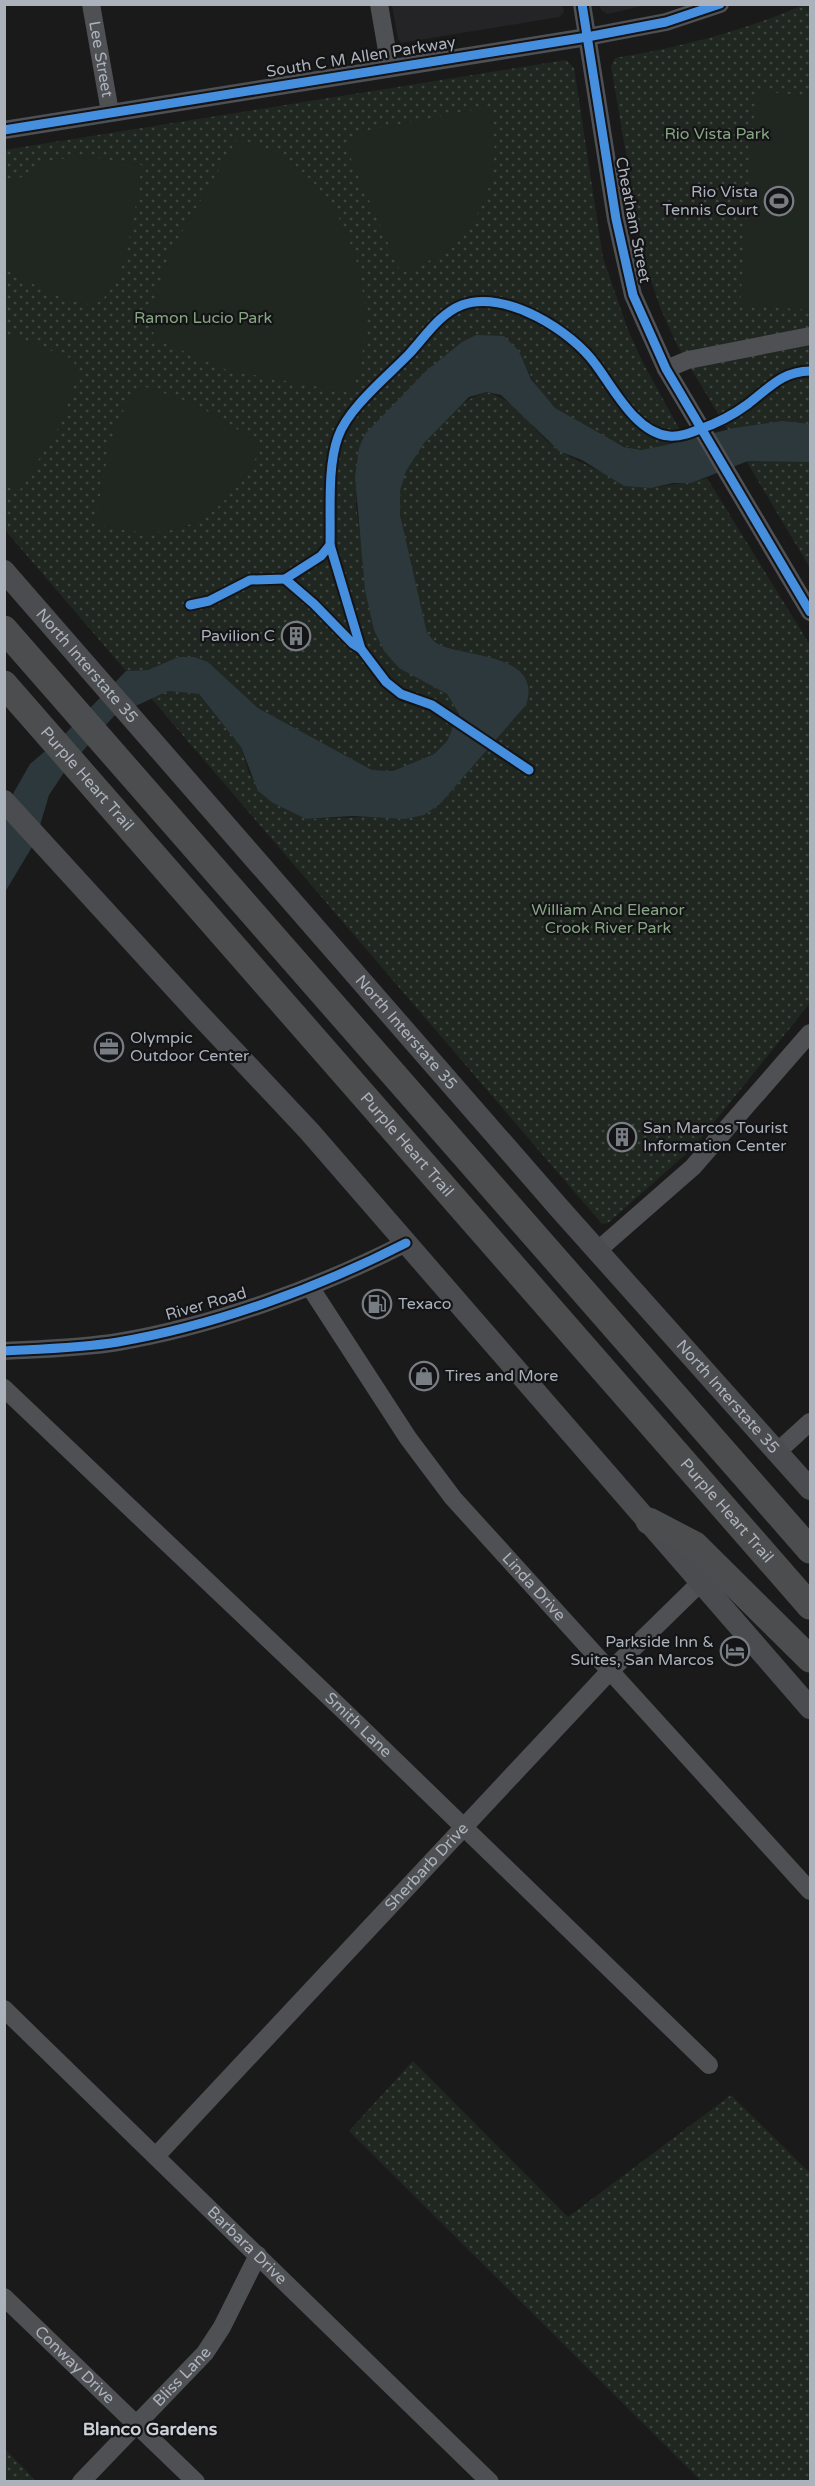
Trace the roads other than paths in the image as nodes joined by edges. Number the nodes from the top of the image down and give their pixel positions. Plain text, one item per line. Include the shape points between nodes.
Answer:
1 (90, 4) edge
2 (379, 4) edge
3 (582, 4) edge
4 (720, 4) edge
5 (587, 37) junction
6 (390, 68) junction
7 (110, 112) junction
8 (4, 130) edge
9 (810, 336) edge
10 (666, 369) junction
11 (4, 571) edge
12 (810, 612) edge
13 (4, 629) edge
14 (4, 684) edge
15 (4, 801) edge
16 (810, 1033) edge
17 (406, 1243) junction
18 (597, 1251) junction
19 (310, 1287) junction
20 (4, 1351) edge
21 (4, 1388) edge
22 (810, 1422) edge
23 (776, 1453) junction
24 (810, 1489) edge
25 (649, 1521) junction
26 (810, 1550) edge
27 (701, 1582) junction
28 (810, 1606) edge
29 (810, 1659) edge
30 (609, 1672) junction
31 (810, 1708) edge
32 (464, 1828) junction
33 (810, 1891) edge
34 (4, 2009) edge
35 (709, 2065) dead end
36 (156, 2157) junction
37 (258, 2255) junction
38 (4, 2297) edge
39 (137, 2423) junction
40 (81, 2481) edge
41 (196, 2481) edge
42 (490, 2481) edge

1 - 7 street, Lee Street
2 - 6 street
3 - 5 street, Cheatham Street
4 - 5 street, South C M Allen Parkway via 666,22
5 - 6 street, South C M Allen Parkway
5 - 10 street, Cheatham Street via 623,259 633,296
6 - 7 street, South C M Allen Parkway
7 - 8 street, South C M Allen Parkway
9 - 10 street via 688,360
10 - 12 street, Cheatham Street
11 - 18 main road, North Interstate 35
13 - 26 highway
14 - 28 highway, Purple Heart Trail
15 - 17 main road via 309,1131
16 - 18 street via 693,1167
17 - 19 street, River Road
17 - 25 main road
18 - 23 main road, North Interstate 35
19 - 20 street, River Road via 180,1328 118,1342
19 - 30 street, Linda Drive via 408,1438 453,1498
21 - 32 street, Smith Lane
22 - 23 street
23 - 24 main road, North Interstate 35
25 - 27 main road
25 - 29 highway via 696,1545
27 - 30 street, Sherbarb Drive
27 - 31 main road
30 - 32 street, Sherbarb Drive
30 - 33 street, Linda Drive
32 - 35 street, Smith Lane
32 - 36 street, Sherbarb Drive
34 - 36 street, Barbara Drive
36 - 37 street, Barbara Drive
37 - 39 street, Bliss Lane via 205,2353
37 - 42 street, Barbara Drive
38 - 39 street, Conway Drive
39 - 40 street, Bliss Lane
39 - 41 street, Conway Drive

